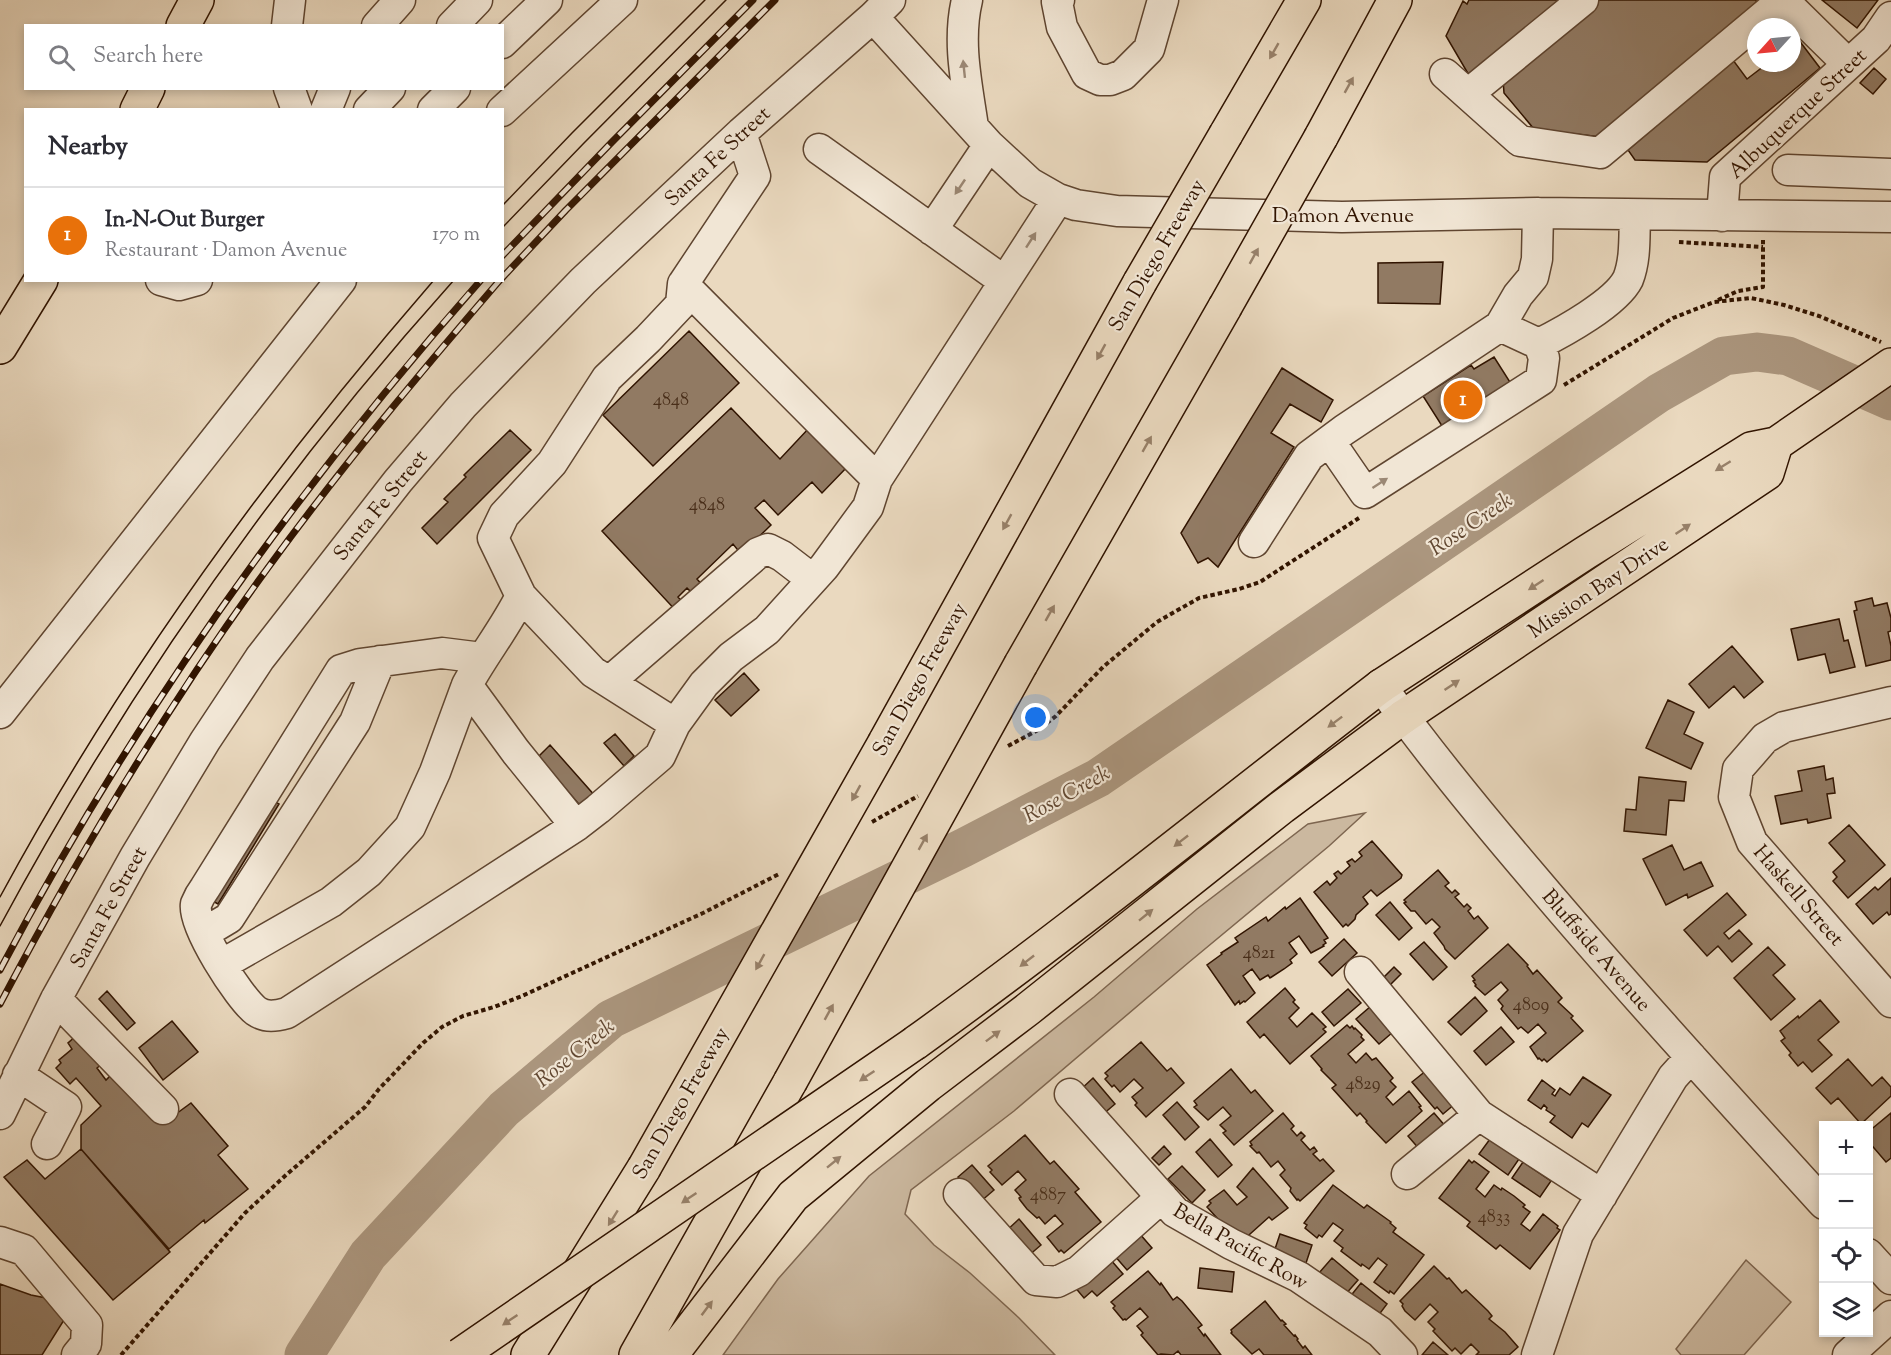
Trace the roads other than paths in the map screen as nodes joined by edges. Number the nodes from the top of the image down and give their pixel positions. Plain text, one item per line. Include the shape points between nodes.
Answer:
1 (197, 0) edge
2 (290, 0) edge
3 (400, 0) edge
4 (477, 0) edge
5 (548, 0) edge
6 (622, 0) edge
7 (967, 0) edge
8 (1059, 0) edge
9 (1163, 0) edge
10 (1304, 0) edge
11 (1395, 0) edge
12 (1583, 0) edge
13 (1783, 0) edge
14 (881, 9) edge
15 (1891, 18) edge
16 (184, 24) edge
17 (287, 24) edge
18 (379, 24) edge
19 (454, 24) edge
20 (504, 41) edge
21 (1848, 64) junction
22 (1445, 74) dead end
23 (147, 90) edge
24 (290, 90) edge
25 (334, 90) edge
26 (388, 90) edge
27 (453, 90) edge
28 (1468, 94) junction
29 (138, 108) edge
30 (296, 108) edge
31 (327, 108) edge
32 (371, 108) edge
33 (435, 108) edge
34 (504, 109) edge
35 (741, 133) junction
36 (981, 136) junction
37 (819, 149) dead end
38 (1788, 170) dead end
39 (1891, 174) edge
40 (1058, 199) junction
41 (1538, 213) junction
42 (1635, 215) junction
43 (1722, 216) junction
44 (1891, 218) edge
45 (932, 230) junction
46 (1004, 281) junction
47 (40, 282) edge
48 (168, 282) edge
49 (190, 282) edge
50 (339, 282) edge
51 (683, 284) junction
52 (1500, 326) junction
53 (1539, 344) junction
54 (0, 347) edge
55 (1886, 354) edge
56 (1330, 442) junction
57 (1776, 444) junction
58 (877, 479) junction
59 (1254, 542) dead end
60 (812, 579) junction
61 (521, 596) junction
62 (482, 658) junction
63 (380, 661) junction
64 (609, 682) junction
65 (467, 685) junction
66 (1382, 686) junction
67 (1891, 702) edge
68 (0, 713) edge
69 (1403, 717) junction
70 (675, 724) junction
71 (576, 826) junction
72 (204, 933) junction
73 (221, 965) junction
74 (1360, 972) dead end
75 (56, 999) junction
76 (1891, 1002) edge
77 (1691, 1057) junction
78 (18, 1075) junction
79 (1070, 1094) dead end
80 (163, 1109) dead end
81 (0, 1114) edge
82 (1479, 1115) junction
83 (46, 1144) dead end
84 (1407, 1174) dead end
85 (959, 1194) dead end
86 (1602, 1195) junction
87 (1162, 1197) junction
88 (1819, 1198) edge
89 (0, 1242) edge
90 (1873, 1259) edge
91 (1891, 1279) edge
92 (1891, 1316) edge
93 (77, 1355) edge
94 (460, 1355) edge
95 (528, 1355) edge
96 (636, 1355) edge
97 (671, 1355) edge
98 (1402, 1355) edge
99 (1537, 1355) edge
100 (1848, 1355) edge

1 - 16 main road
2 - 17 street
3 - 18 street
4 - 19 street
5 - 20 street
6 - 34 street
36 -> 7 street via 963,65
8 - 9 street via 1062,27 1087,74 1110,80 1123,75 1149,49
10 -> 95 main road, San Diego Freeway, bridge via 1140,282 644,1168
96 -> 11 main road, bridge
12 - 28 street
13 - 21 street
13 - 28 street via 1600,153 1520,141
14 - 35 street, Santa Fe Street
14 - 36 street, Damon Avenue
15 - 21 street, Albuquerque Street via 1876,39
21 - 43 street, Albuquerque Street via 1725,177
22 - 28 street
23 - 29 main road
24 - 30 street
25 - 31 street
26 - 32 street
27 - 33 street
35 - 51 street via 755,176
35 - 75 street, Santa Fe Street via 583,281 463,405 398,480 260,658 211,731
36 - 40 street, Damon Avenue via 1030,183
36 -> 45 street
37 - 45 street
38 - 39 street
40 - 41 street, Damon Avenue via 1117,211 1342,217
46 -> 40 street
41 - 42 street, Damon Avenue
41 - 52 street via 1533,277
42 - 43 street, Damon Avenue
42 - 53 street via 1633,263 1627,280 1614,296 1572,327
43 - 44 street, Damon Avenue
45 - 46 street
46 - 58 street
47 - 54 main road
48 - 49 street via 179,285
50 - 68 street
51 - 58 street
51 - 61 street via 681,304 607,378 552,463 504,515 493,538
52 - 53 street
52 - 56 street
56 -> 53 street via 1365,493 1541,380 1544,358
55 - 57 main road, Mission Bay Drive
56 - 59 street via 1309,456
57 -> 66 main road, Mission Bay Drive via 1751,449
69 -> 57 main road, Mission Bay Drive via 1767,473
58 - 60 street via 868,507
60 - 64 street via 768,549 758,553
60 - 70 street via 767,630 730,657 704,684
61 - 62 street
61 - 64 street via 593,672
62 - 63 street via 442,653
62 - 65 street
63 - 72 street via 355,722 242,898 229,918
63 - 72 street via 341,670 196,905
64 - 70 street
65 - 71 street
65 - 73 street via 410,827 369,872 331,902
66 - 69 street, Bluffside Avenue
66 -> 94 main road, Mission Bay Drive, bridge via 1007,977
67 - 76 street, Haskell Street via 1784,728 1765,738 1738,769 1734,797 1752,842
69 - 77 street, Bluffside Avenue via 1594,948
97 -> 69 main road, Mission Bay Drive via 793,1196 1282,807
70 - 71 street via 660,756
71 - 73 street via 287,1013 271,1017 257,1012
72 - 73 street
74 - 82 street
75 - 78 street, Santa Fe Street
75 - 80 street
77 - 86 street via 1673,1077
77 - 88 street, Bluffside Avenue
78 - 81 street, Santa Fe Street
78 - 83 street via 66,1107
79 - 87 street, Bella Pacific Row
82 - 84 street
82 - 86 street
85 - 87 street via 1036,1280 1057,1282 1079,1271
86 - 99 street via 1578,1234
87 - 98 street, Bella Pacific Row via 1175,1212 1299,1277 1380,1332
89 - 93 street via 24,1251 87,1325 86,1344
90 - 91 street
92 - 100 street

